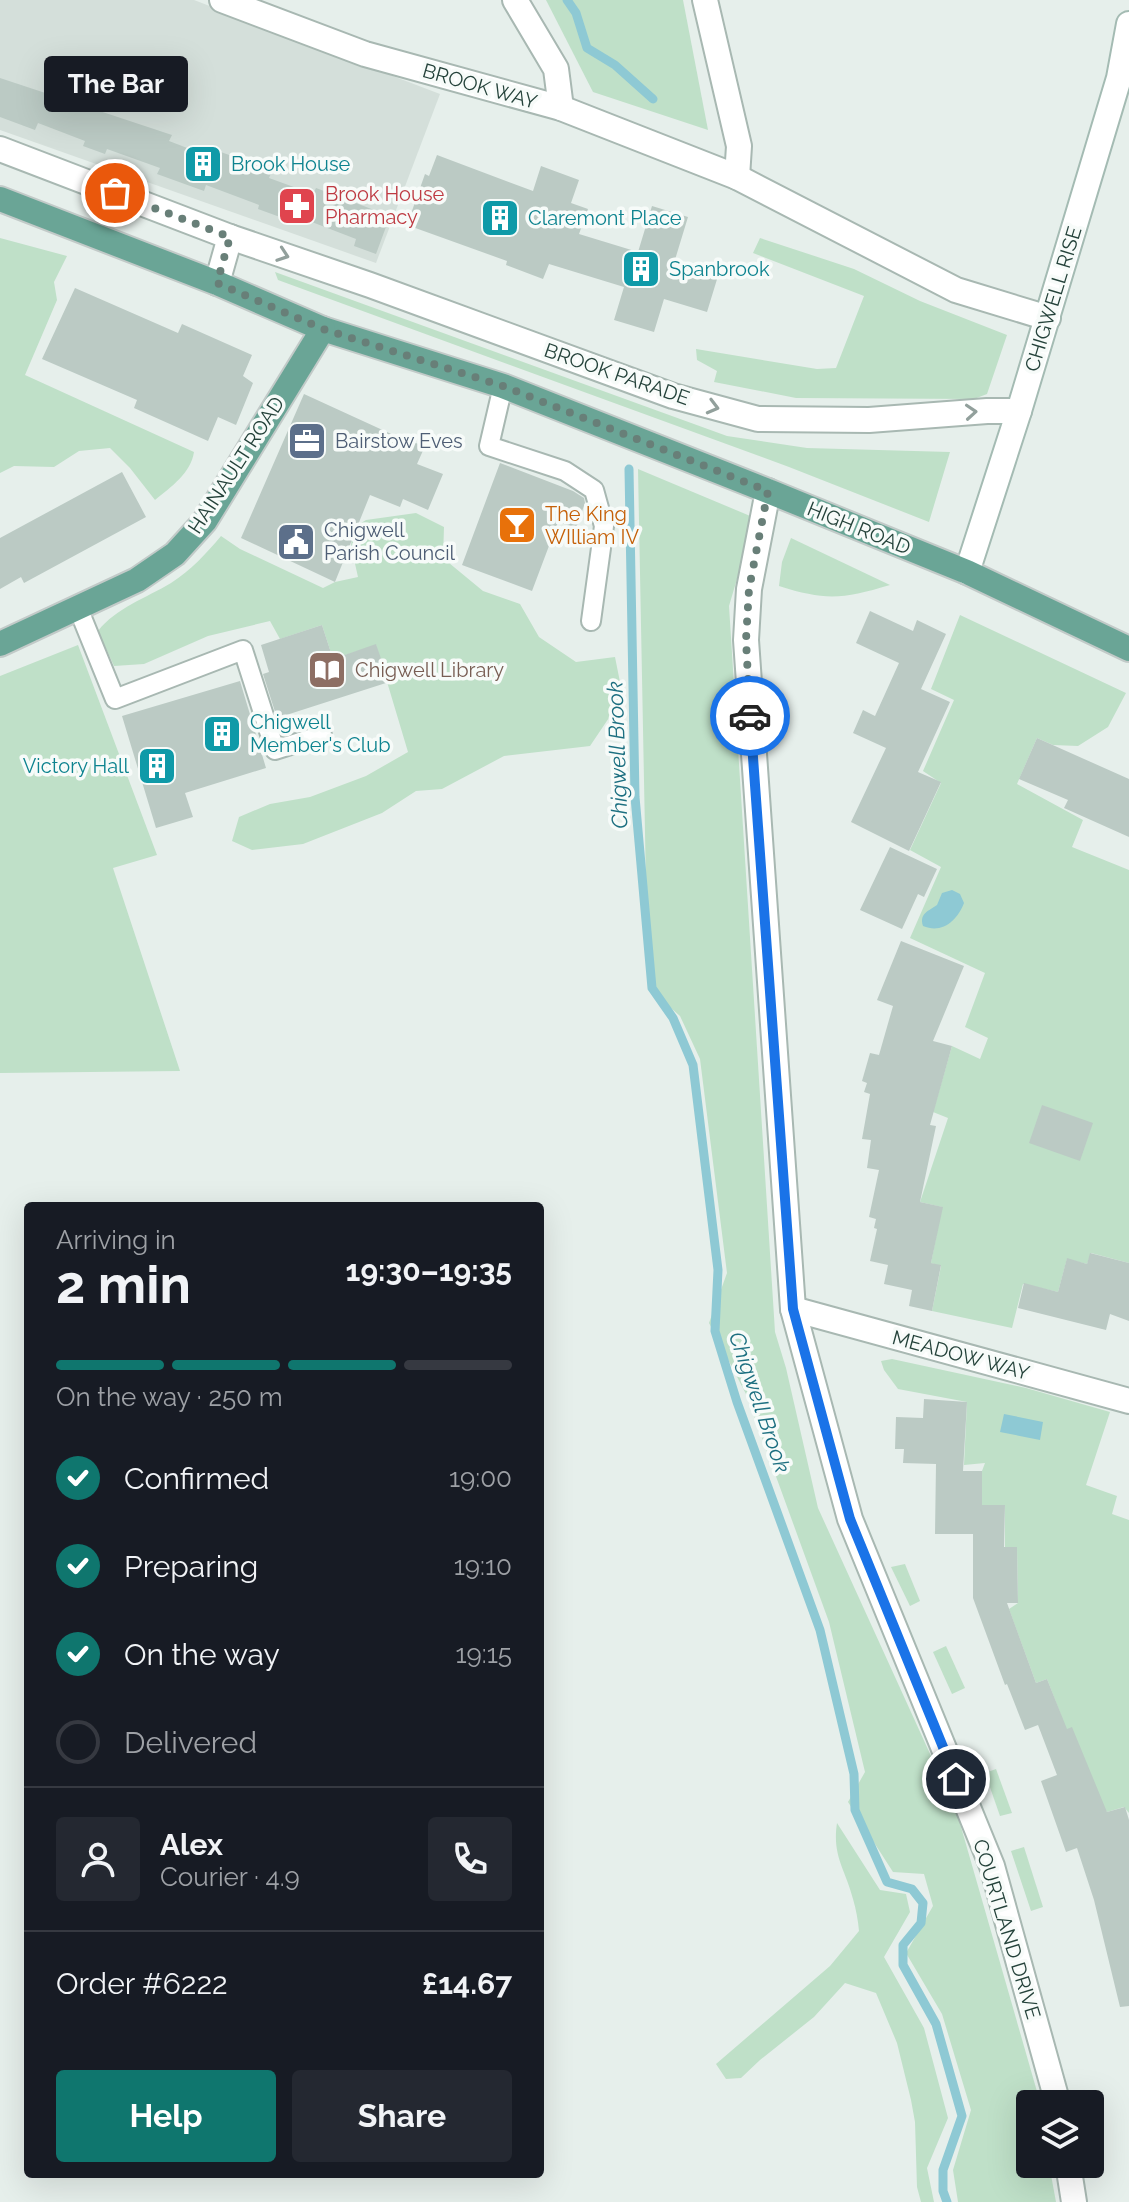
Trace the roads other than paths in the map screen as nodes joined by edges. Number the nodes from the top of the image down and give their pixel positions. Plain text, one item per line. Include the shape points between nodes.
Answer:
1 (222, 0) edge
2 (515, 0) edge
3 (705, 0) edge
4 (1129, 24) edge
5 (1124, 78) edge
6 (561, 108) junction
7 (0, 149) edge
8 (737, 177) junction
9 (0, 199) edge
10 (230, 237) junction
11 (217, 283) junction
12 (1048, 318) junction
13 (323, 329) junction
14 (503, 386) junction
15 (1019, 411) junction
16 (768, 491) junction
17 (967, 572) junction
18 (78, 608) junction
19 (591, 621) dead end
20 (0, 644) edge
21 (1129, 649) edge
22 (322, 735) dead end
23 (793, 1309) junction
24 (1129, 1401) edge
25 (1054, 2090) edge
26 (1070, 2178) edge
27 (1074, 2202) edge

1 - 6 street, BROOK WAY via 365,54
2 - 6 street via 556,69
3 - 8 street via 739,146
4 - 5 street, CHIGWELL RISE
5 - 12 street, CHIGWELL RISE
6 - 8 street, BROOK WAY
7 - 10 street, BROOK PARADE
8 - 12 street, BROOK WAY via 956,290
9 - 11 main road, HIGH ROAD
10 - 11 street
10 -> 15 street, BROOK PARADE via 673,396 758,419 869,420
11 - 13 main road, HIGH ROAD
12 - 15 street, CHIGWELL RISE
13 - 14 main road, HIGH ROAD
13 - 18 main road, HAINAULT ROAD via 205,521 175,554 137,580
14 - 16 main road, HIGH ROAD
14 - 19 lane via 489,446 565,471 594,490 604,526
15 - 17 street, CHIGWELL RISE
16 - 17 main road, HIGH ROAD
16 - 23 street, COURTLAND DRIVE via 749,589 746,640
17 - 21 main road, HIGH ROAD
18 - 20 main road, HAINAULT ROAD
18 - 22 lane via 115,699 243,650 275,750
23 - 24 street, MEADOW WAY
23 - 25 street, COURTLAND DRIVE via 850,1519 992,1866
26 - 27 street

